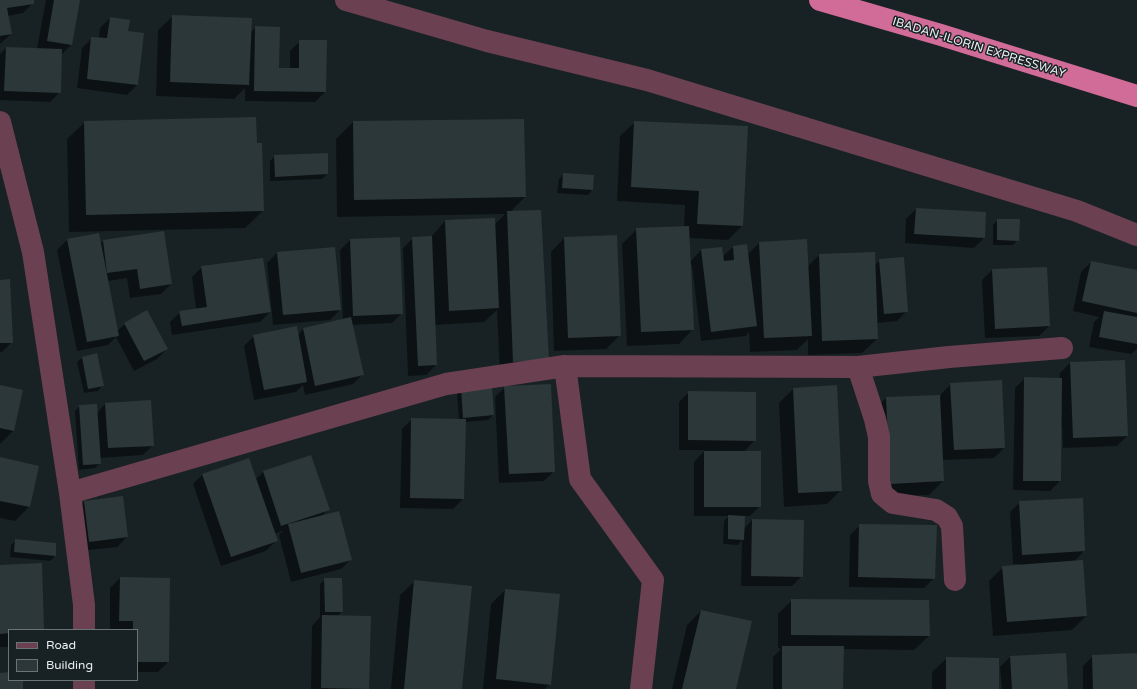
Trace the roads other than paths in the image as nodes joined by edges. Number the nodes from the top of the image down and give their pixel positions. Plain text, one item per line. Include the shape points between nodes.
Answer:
1 (346, 0) edge
2 (820, 0) edge
3 (1137, 96) edge
4 (0, 122) edge
5 (1137, 235) edge
6 (1062, 348) dead end
7 (565, 366) junction
8 (858, 367) junction
9 (70, 493) junction
10 (955, 580) dead end
11 (84, 629) edge
12 (641, 689) edge

1 - 5 street via 487,41 647,80 1077,211
2 - 3 highway, IBADAN-ILORIN EXPRESSWAY
4 - 9 street via 34,252
6 - 8 street
7 - 8 street
7 - 9 street via 446,384
7 - 12 street via 580,479 653,580
8 - 10 street via 879,436 879,481 882,494 893,503 936,510 947,517 952,526
9 - 11 street via 84,605

